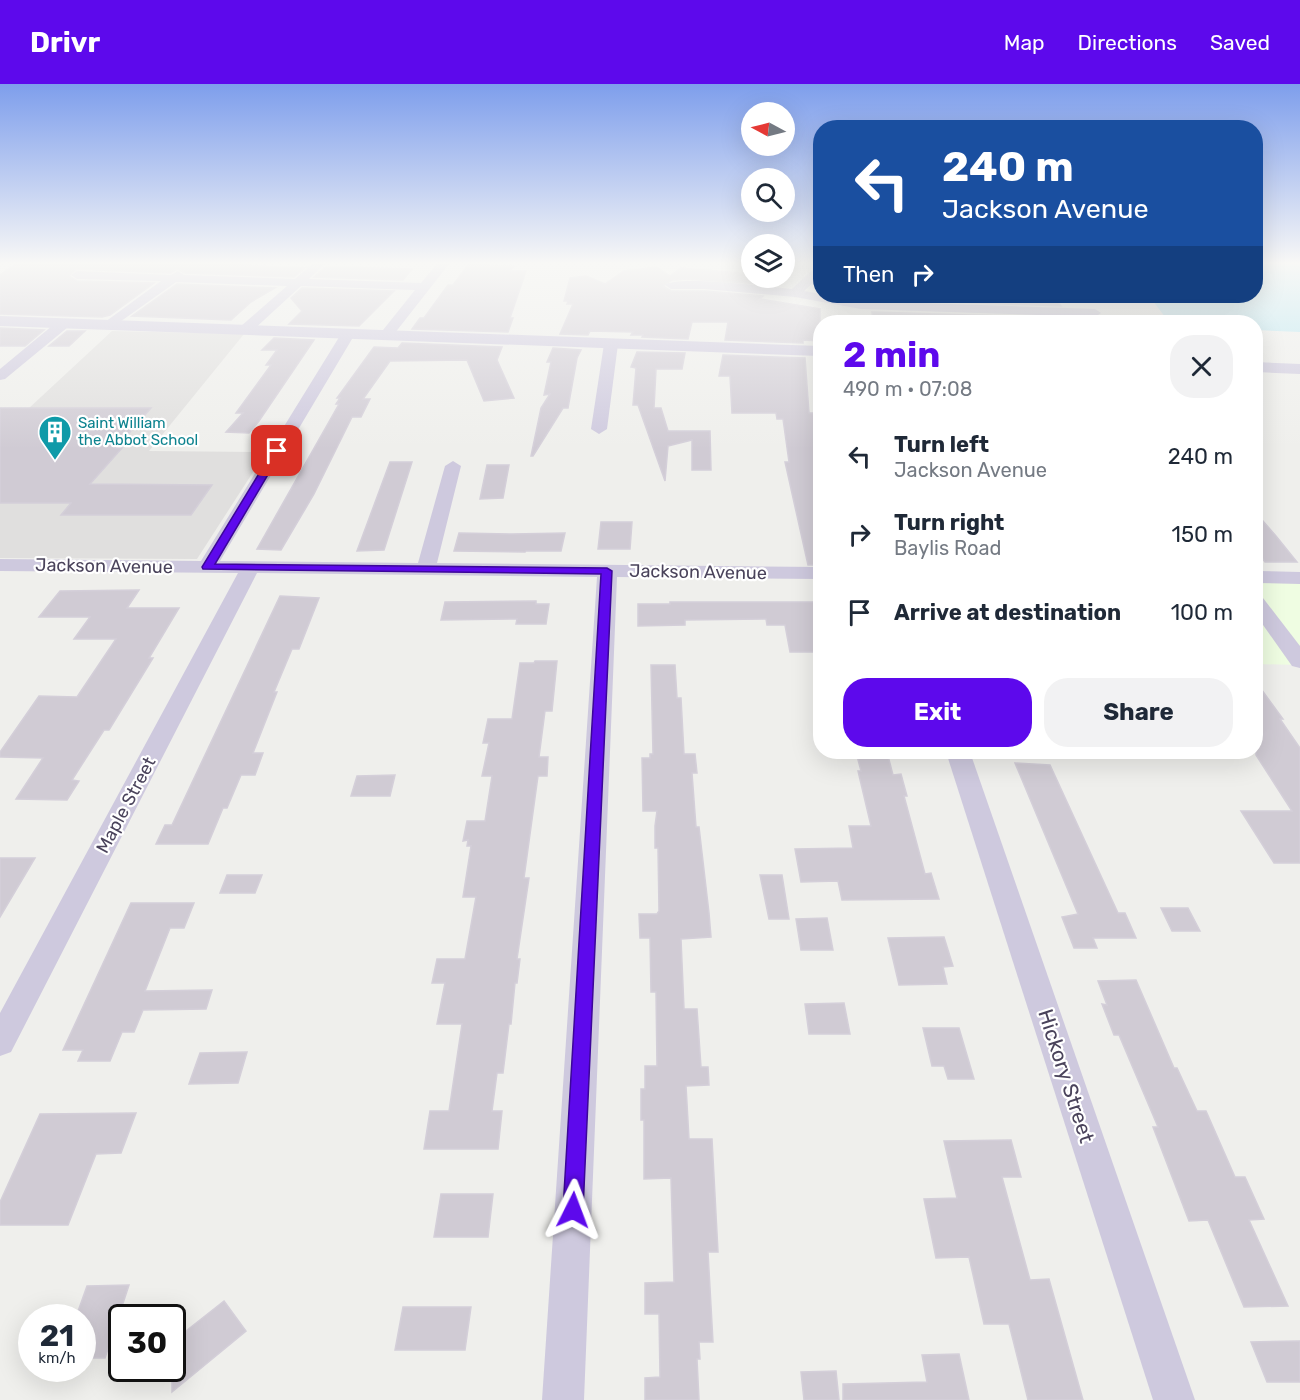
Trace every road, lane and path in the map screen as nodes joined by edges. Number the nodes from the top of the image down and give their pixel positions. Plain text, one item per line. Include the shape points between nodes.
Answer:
1 (61, 325) edge
2 (121, 325) edge
3 (250, 325) edge
4 (394, 325) edge
5 (245, 330) junction
6 (348, 334) junction
7 (386, 335) junction
8 (610, 344) junction
9 (813, 351) edge
10 (1263, 367) edge
11 (1300, 369) edge
12 (0, 376) edge
13 (599, 429) dead end
14 (453, 466) dead end
15 (0, 565) edge
16 (207, 567) junction
17 (251, 567) junction
18 (426, 569) junction
19 (607, 571) junction
20 (813, 573) edge
21 (1263, 578) edge
22 (1300, 578) edge
23 (1263, 611) edge
24 (1300, 661) edge
25 (960, 759) edge
26 (0, 1043) edge
27 (563, 1400) edge
28 (1174, 1400) edge

1 - 12 street
2 - 5 street
3 - 5 street
4 - 7 street
5 - 6 street
6 - 7 street
6 - 16 street
7 - 8 street
8 - 9 street
8 - 13 street
10 - 11 street
14 - 18 street
15 - 16 street, Jackson Avenue
16 - 17 street, Jackson Avenue
17 - 18 street, Jackson Avenue
17 - 26 street, Maple Street
18 - 19 street, Jackson Avenue
19 - 20 street, Jackson Avenue
19 - 27 street
21 - 22 street
23 - 24 street
25 - 28 street, Hickory Street

